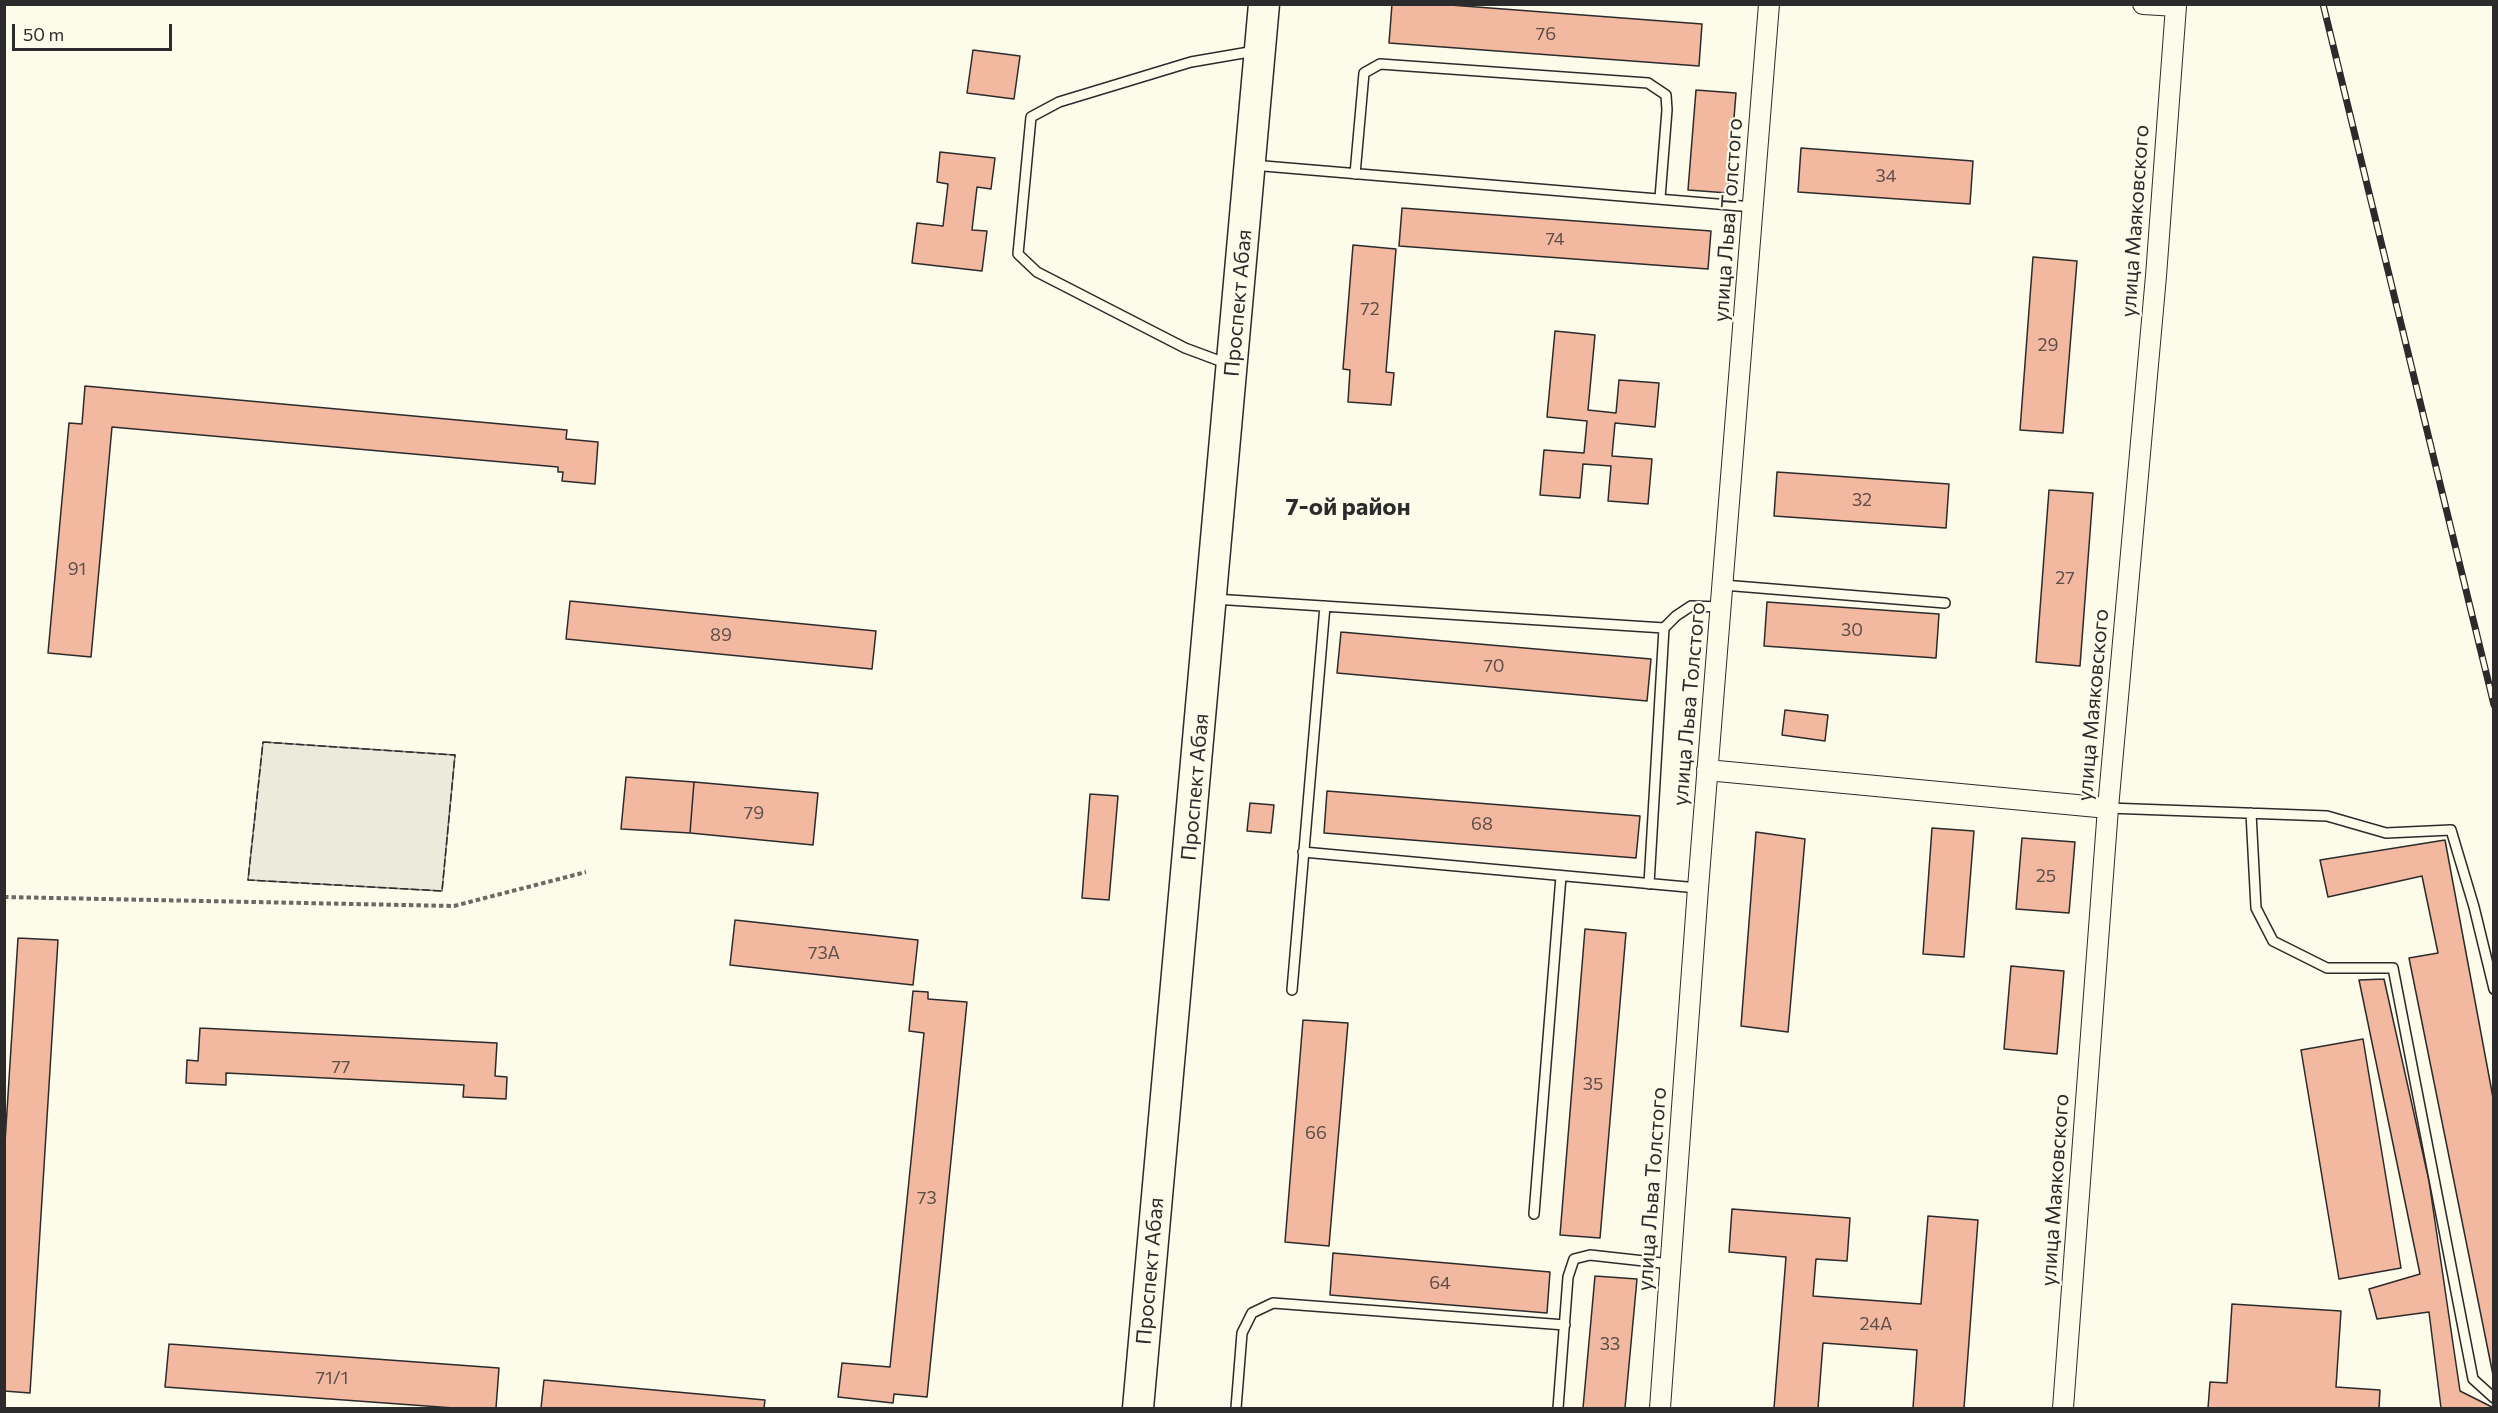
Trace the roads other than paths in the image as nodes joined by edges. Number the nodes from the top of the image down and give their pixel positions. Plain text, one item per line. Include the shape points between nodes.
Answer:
1 (1264, 4) edge
2 (1769, 4) edge
3 (2143, 4) edge
4 (2176, 5) edge
5 (1260, 50) junction
6 (1250, 165) junction
7 (1355, 174) junction
8 (1660, 198) junction
9 (1753, 207) junction
10 (1232, 365) junction
11 (1723, 585) junction
12 (1212, 599) junction
13 (1945, 603) dead end
14 (1326, 606) junction
15 (1722, 607) junction
16 (1664, 628) junction
17 (1707, 771) junction
18 (2108, 808) junction
19 (2251, 813) junction
20 (1303, 852) junction
21 (1561, 876) junction
22 (1649, 884) junction
23 (1698, 888) junction
24 (2493, 989) edge
25 (1292, 990) dead end
26 (1534, 1214) dead end
27 (1671, 1264) junction
28 (1564, 1325) junction
29 (2493, 1398) edge
30 (1137, 1408) edge
31 (1236, 1408) edge
32 (1558, 1408) edge
33 (1660, 1408) edge
34 (2063, 1408) edge

1 - 5 main road, Проспект Абая
2 - 9 street, улица Льва Толстого
3 - 4 street
4 - 18 street, улица Маяковского
5 - 6 main road, Проспект Абая
5 - 10 lane via 1207,58 1059,102 1031,117 1018,254 1037,272 1169,340
6 - 7 lane
6 - 10 main road, Проспект Абая
7 - 8 lane
7 - 8 lane via 1364,73 1380,64 1648,83 1666,95
8 - 9 lane
9 - 11 street, улица Льва Толстого
10 - 12 main road, Проспект Абая
11 - 13 lane
11 - 15 street, улица Льва Толстого
12 - 14 lane
12 - 30 main road, Проспект Абая
14 - 16 lane
14 - 20 lane
15 - 16 lane via 1691,606
15 - 17 street, улица Льва Толстого
16 - 22 lane
17 - 18 street
17 - 23 street, улица Льва Толстого
18 - 19 lane
18 - 34 street, улица Маяковского
19 - 24 lane via 2327,816 2386,833 2451,830
19 - 29 lane via 2256,908 2273,941 2327,968 2393,968 2473,1378
20 - 21 lane
20 - 25 lane
21 - 22 lane
21 - 26 lane
22 - 23 lane
23 - 27 street, улица Льва Толстого
27 - 28 lane via 1590,1255 1574,1259 1568,1277
27 - 33 street, улица Льва Толстого
28 - 31 lane via 1273,1304 1252,1312 1242,1333
28 - 32 lane

